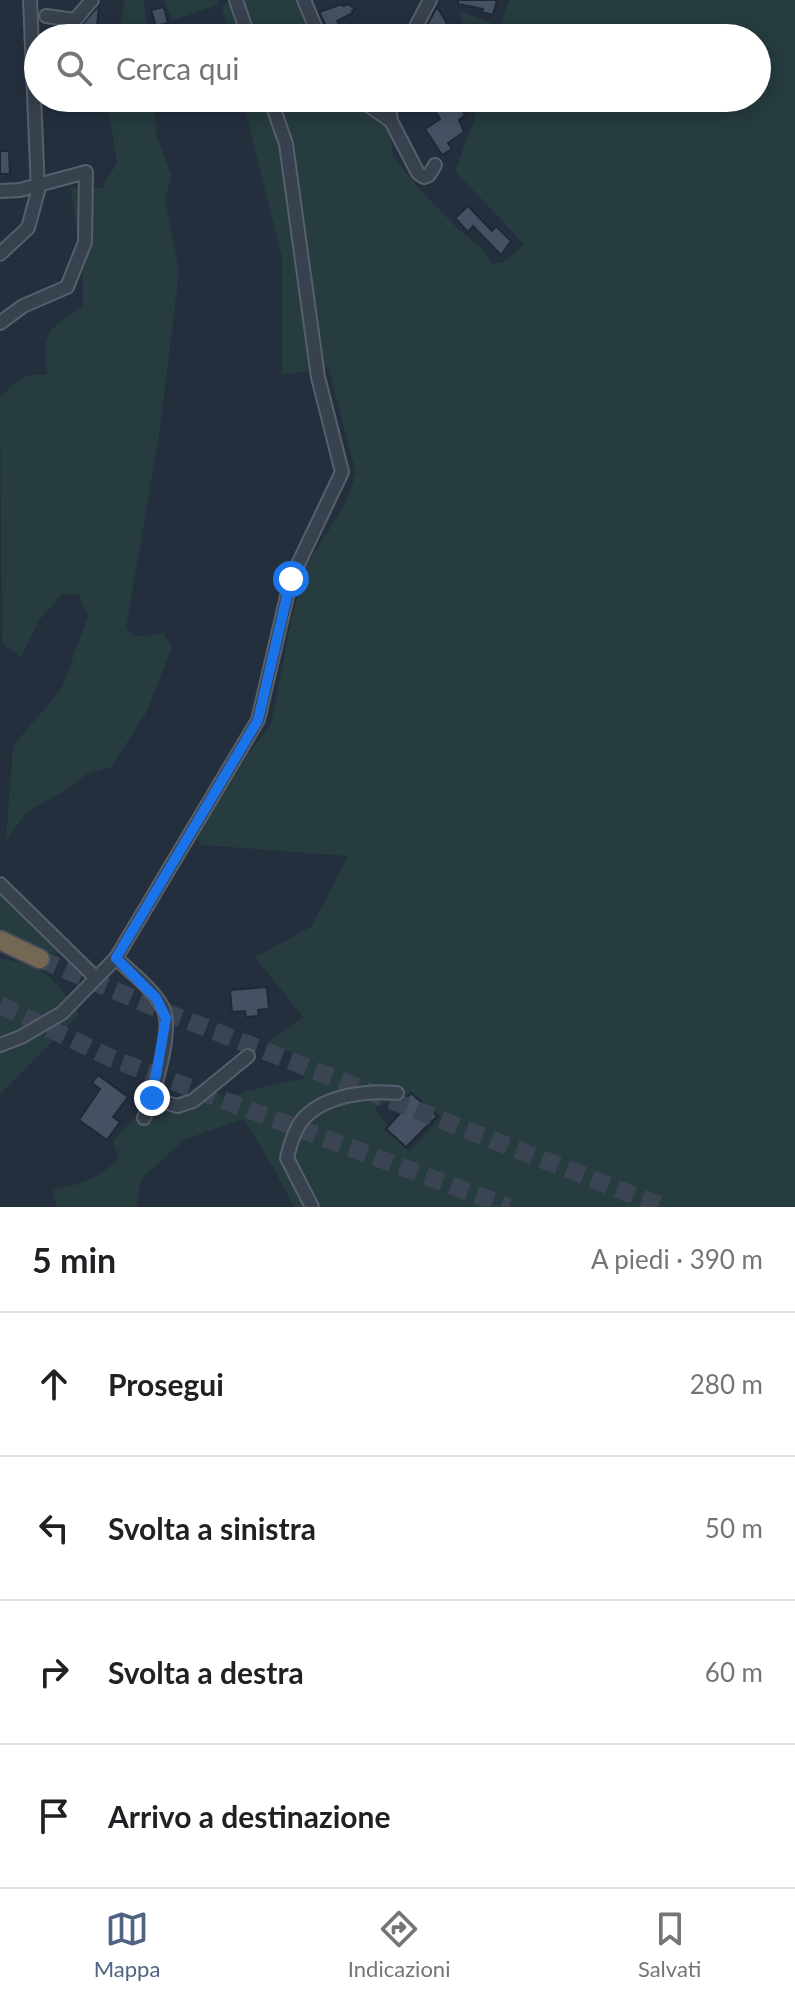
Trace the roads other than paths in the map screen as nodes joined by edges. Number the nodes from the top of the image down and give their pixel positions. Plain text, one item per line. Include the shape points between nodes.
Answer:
1 (30, 0) edge
2 (92, 0) edge
3 (236, 0) edge
4 (304, 0) edge
5 (430, 0) edge
6 (46, 16) dead end
7 (31, 24) edge
8 (244, 24) edge
9 (314, 24) edge
10 (417, 24) edge
11 (35, 112) edge
12 (275, 112) edge
13 (378, 112) edge
14 (390, 112) edge
15 (391, 121) junction
16 (435, 165) dead end
17 (38, 184) junction
18 (0, 191) edge
19 (0, 254) edge
20 (0, 323) edge
21 (0, 884) edge
22 (0, 940) edge
23 (116, 958) junction
24 (40, 959) tunnel mouth
25 (96, 978) junction
26 (0, 1045) edge
27 (248, 1056) dead end
28 (397, 1093) dead end
29 (152, 1098) junction
30 (144, 1118) dead end
31 (312, 1207) edge

1 - 7 street
2 - 6 street via 75,20
3 - 8 street
4 - 9 street
5 - 10 street
11 - 17 street
12 - 23 street via 286,144 318,377 342,472 291,579 258,720
13 - 15 street
14 - 15 street
15 - 16 street via 418,173 429,175
17 - 18 street
17 - 19 street via 28,228
17 - 20 street via 86,172 85,242 67,287 23,306
21 - 25 street
22 - 24 highway
23 - 25 street
23 - 29 street via 156,998 166,1018
25 - 26 street via 62,1013
27 - 29 street via 193,1101 177,1106
28 - 31 street via 352,1095 319,1107 300,1122 287,1158
29 - 30 street

